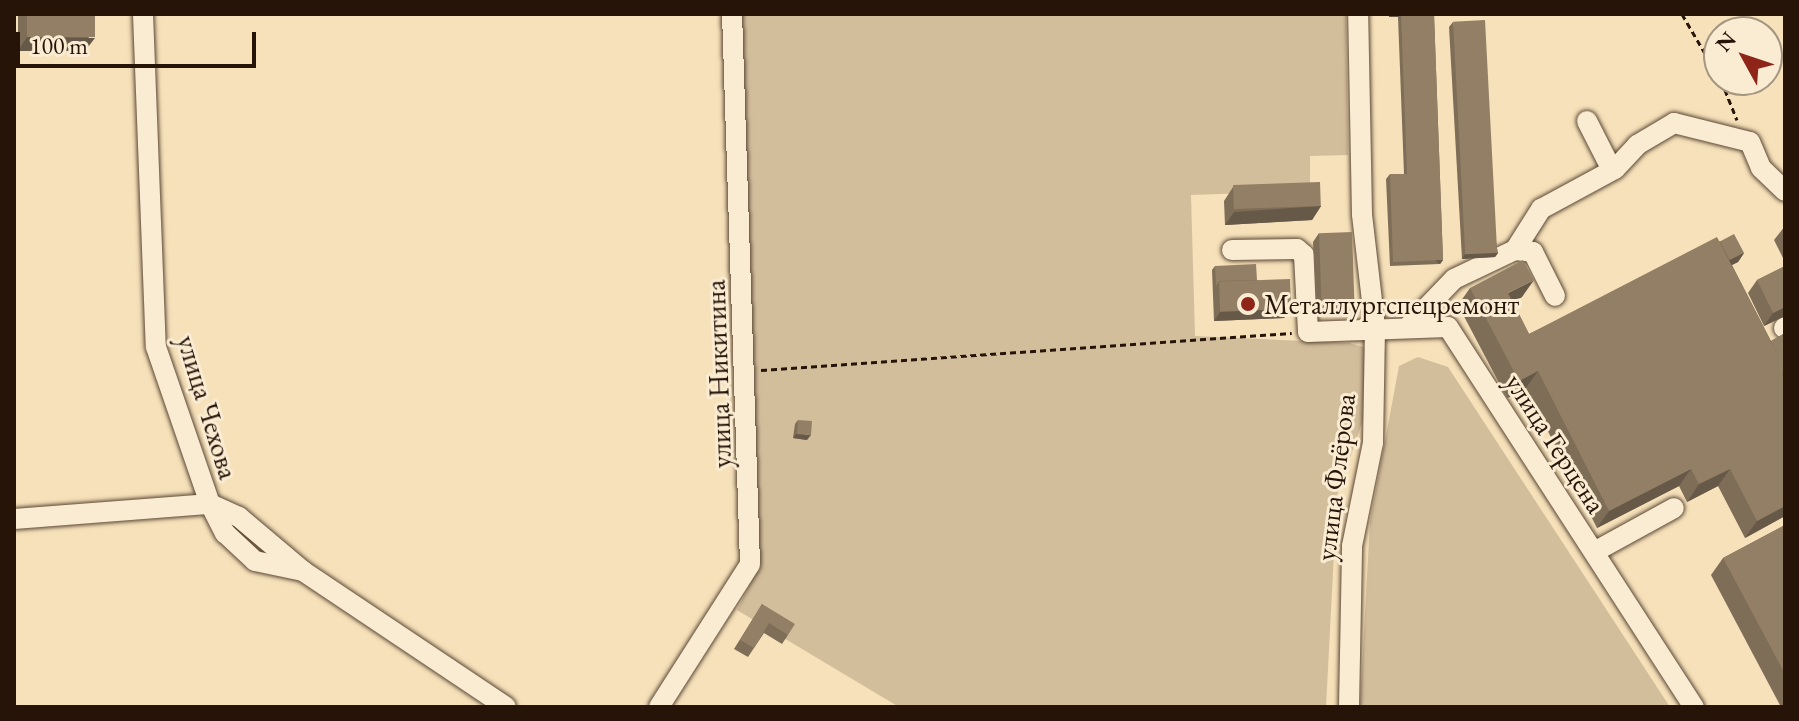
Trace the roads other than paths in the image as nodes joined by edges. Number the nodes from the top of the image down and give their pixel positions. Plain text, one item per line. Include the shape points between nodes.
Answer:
1 (143, 14) edge
2 (732, 14) edge
3 (1358, 14) edge
4 (1587, 121) dead end
5 (1612, 170) junction
6 (1785, 191) edge
7 (1232, 250) dead end
8 (1515, 250) junction
9 (1555, 296) dead end
10 (1375, 327) junction
11 (1408, 327) junction
12 (210, 504) junction
13 (1674, 508) dead end
14 (14, 519) edge
15 (1594, 552) junction
16 (506, 707) edge
17 (659, 707) edge
18 (1349, 707) edge
19 (1694, 707) edge

1 - 12 street, улица Чехова via 156,347
2 - 17 street, улица Никитина via 750,564
3 - 10 street, улица Флёрова via 1362,214
4 - 5 street
5 - 6 street via 1637,145 1674,123 1743,139 1756,150 1761,168
5 - 8 street via 1541,209
7 - 10 street, улица Герцена via 1297,249 1304,255 1308,332
8 - 9 street via 1533,252
8 - 11 street via 1454,279
10 - 11 street, улица Герцена
10 - 18 street, улица Флёрова via 1373,443 1352,546
11 - 15 street, улица Герцена via 1448,327
12 - 14 street
12 - 16 street, улица Чехова via 276,542 303,571
13 - 15 street
15 - 19 street, улица Герцена

